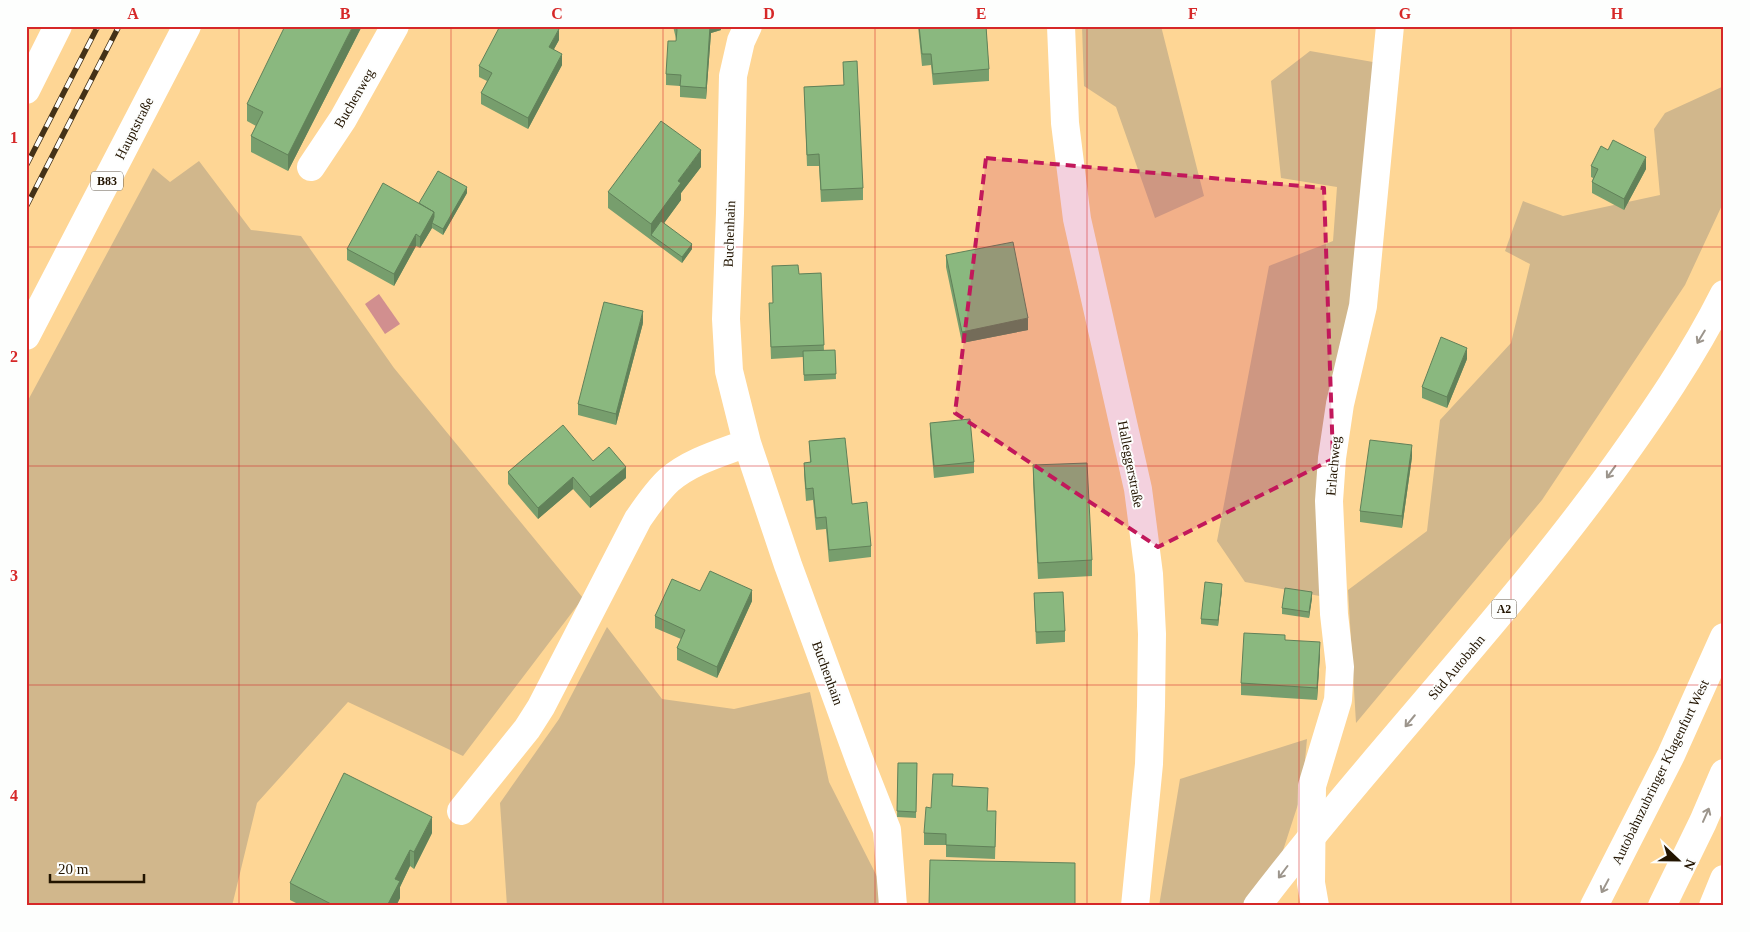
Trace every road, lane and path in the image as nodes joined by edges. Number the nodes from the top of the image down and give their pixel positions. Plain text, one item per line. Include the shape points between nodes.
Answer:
1 (58, 26) edge
2 (187, 26) edge
3 (395, 26) edge
4 (748, 26) edge
5 (1060, 26) edge
6 (1390, 26) edge
7 (26, 90) edge
8 (311, 167) dead end
9 (1724, 294) edge
10 (26, 336) edge
11 (747, 443) junction
12 (1724, 637) edge
13 (1724, 773) edge
14 (461, 811) dead end
15 (1724, 879) edge
16 (893, 906) edge
17 (1135, 906) edge
18 (1257, 906) edge
19 (1315, 906) edge
20 (1594, 906) edge
21 (1662, 906) edge
22 (1714, 906) edge

1 - 7 main road
2 - 10 main road, Hauptstraße / B83
3 - 8 main road, Buchenweg via 343,119
4 - 11 main road, Buchenhain via 733,76 726,319 729,371
5 - 17 main road, Halleggerstraße via 1065,123 1078,219 1138,489 1149,574 1152,706
6 - 19 main road, Erlachweg via 1363,306 1340,404 1332,458 1330,501 1334,614 1340,667 1338,700 1312,786 1311,883
9 -> 18 main road, Süd Autobahn / A2 via 1655,412 1582,513 1295,856
11 - 14 main road via 700,461 670,479 654,497 638,520 541,707
11 - 16 main road, Buchenhain via 855,751 887,830
12 -> 20 main road, Autobahnzubringer Klagenfurt West via 1671,756
21 -> 13 main road
15 - 22 main road

